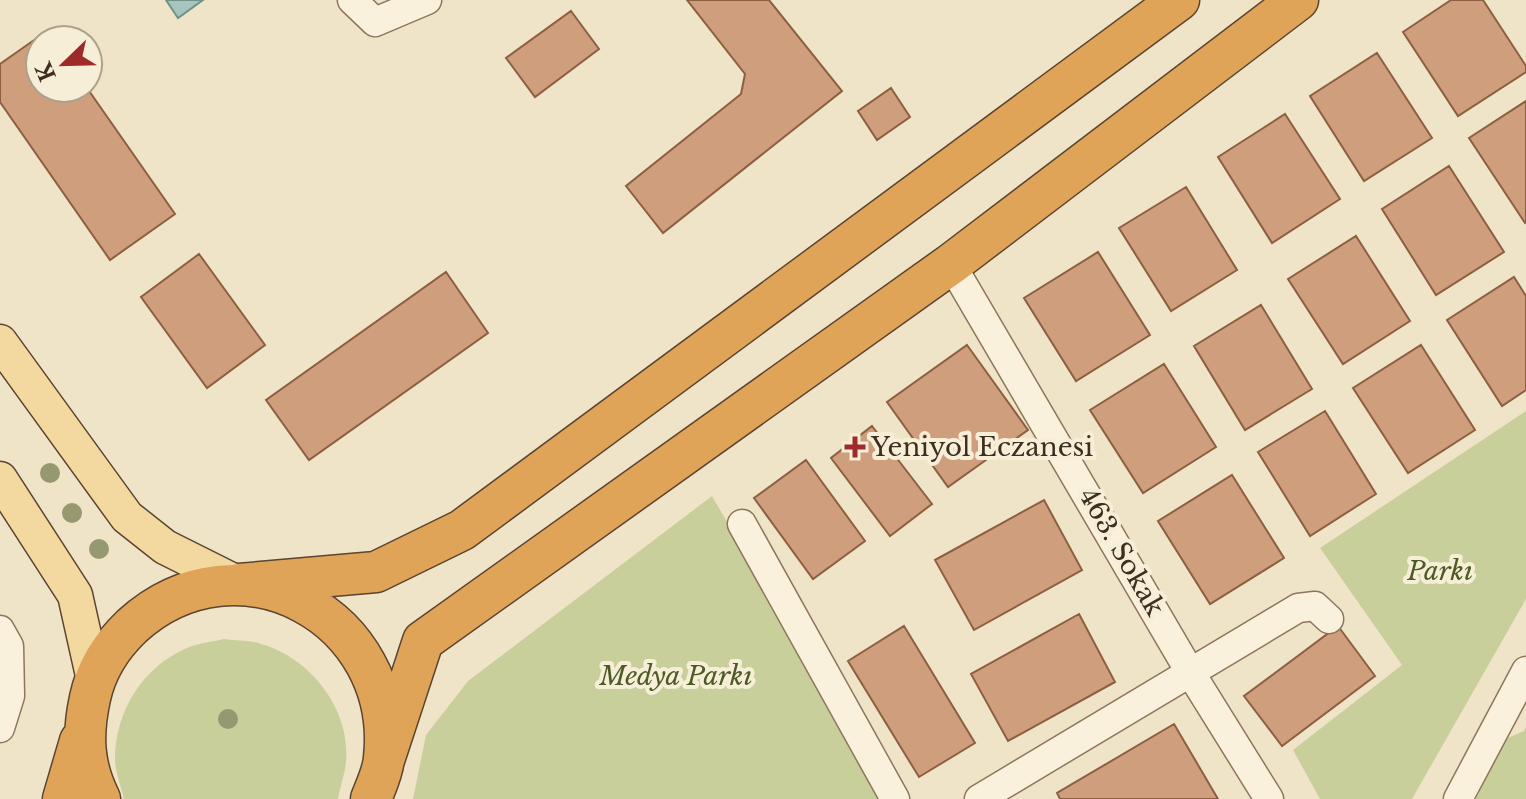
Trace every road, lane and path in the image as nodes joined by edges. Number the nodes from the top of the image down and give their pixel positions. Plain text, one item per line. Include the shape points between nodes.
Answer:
1 (352, 0) edge
2 (427, 0) edge
3 (1298, 0) edge
4 (1173, 2) edge
5 (951, 264) junction
6 (0, 342) edge
7 (0, 479) edge
8 (742, 524) dead end
9 (239, 584) junction
10 (1329, 619) dead end
11 (0, 630) edge
12 (1526, 671) edge
13 (1190, 672) junction
14 (94, 680) junction
15 (0, 728) edge
16 (83, 729) junction
17 (384, 760) junction
18 (63, 799) edge
19 (100, 799) edge
20 (371, 799) edge
21 (895, 799) edge
22 (979, 799) edge
23 (1269, 799) edge
24 (1458, 799) edge

1 - 2 street via 375,22
3 - 5 highway
4 - 9 highway via 462,530 376,572
5 - 13 street, 463. Sokak
5 - 17 highway via 423,641
6 - 9 main road via 127,517 165,547
7 - 14 main road via 75,595
8 - 21 street
9 - 14 highway via 193,590 151,609 117,640
9 - 17 highway via 289,594 333,621 366,661 384,709
10 - 13 street via 1315,606 1298,608
11 - 15 street via 9,646 10,696
12 - 24 street
13 - 22 street
13 - 23 street, 463. Sokak
14 - 16 highway
16 - 18 highway
16 - 19 highway via 90,780
17 - 20 highway

